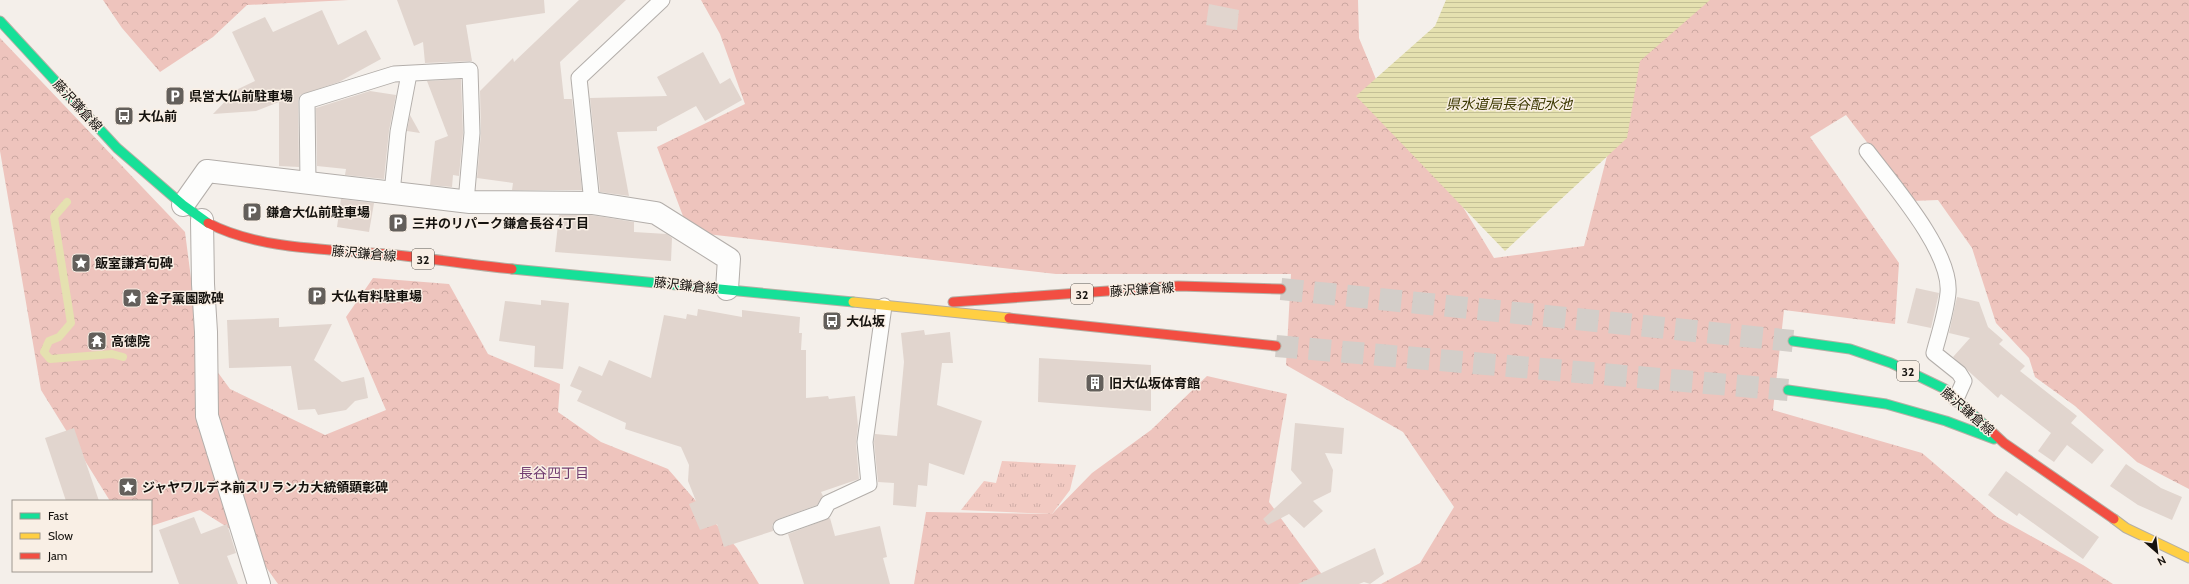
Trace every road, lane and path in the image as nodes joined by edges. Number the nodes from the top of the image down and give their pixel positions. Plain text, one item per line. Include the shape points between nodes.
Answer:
1 (662, 0) edge
2 (0, 21) edge
3 (409, 74) junction
4 (1867, 151) dead end
5 (308, 183) junction
6 (392, 193) junction
7 (466, 202) junction
8 (592, 203) junction
9 (183, 205) junction
10 (202, 220) junction
11 (1280, 288) tunnel mouth
12 (727, 289) junction
13 (884, 306) junction
14 (1793, 341) tunnel mouth
15 (1276, 346) tunnel mouth
16 (1788, 390) tunnel mouth
17 (1956, 399) junction
18 (2004, 443) junction
19 (781, 527) dead end
20 (2189, 558) edge
21 (259, 584) edge

1 - 8 lane via 578,78
2 - 9 main road, 藤沢鎌倉線 / 32 via 117,148
3 - 5 lane via 394,74 307,101
3 - 6 lane via 398,132
3 - 7 lane via 470,70 472,133
4 - 17 lane via 1930,237 1941,260 1948,293 1934,353 1964,381
5 - 6 street
5 - 9 street via 206,171
6 - 7 street
7 - 8 street
8 - 12 street via 656,213 729,259
9 - 10 main road, 藤沢鎌倉線 / 32
10 - 12 main road, 藤沢鎌倉線 / 32 via 225,232 252,239 320,249
10 - 21 street via 207,416
11 - 13 main road, 藤沢鎌倉線 / 32 via 1178,286
12 - 13 main road, 藤沢鎌倉線 / 32
13 - 15 main road, 藤沢鎌倉線 / 32
13 - 19 lane via 864,442 869,484 828,503 823,512
14 - 17 main road, 藤沢鎌倉線 / 32 via 1850,349 1890,363 1945,389
16 - 18 main road, 藤沢鎌倉線 / 32 via 1886,404 1946,421
17 - 18 main road, 藤沢鎌倉線 / 32
18 - 20 main road, 藤沢鎌倉線 / 32 via 2126,528

